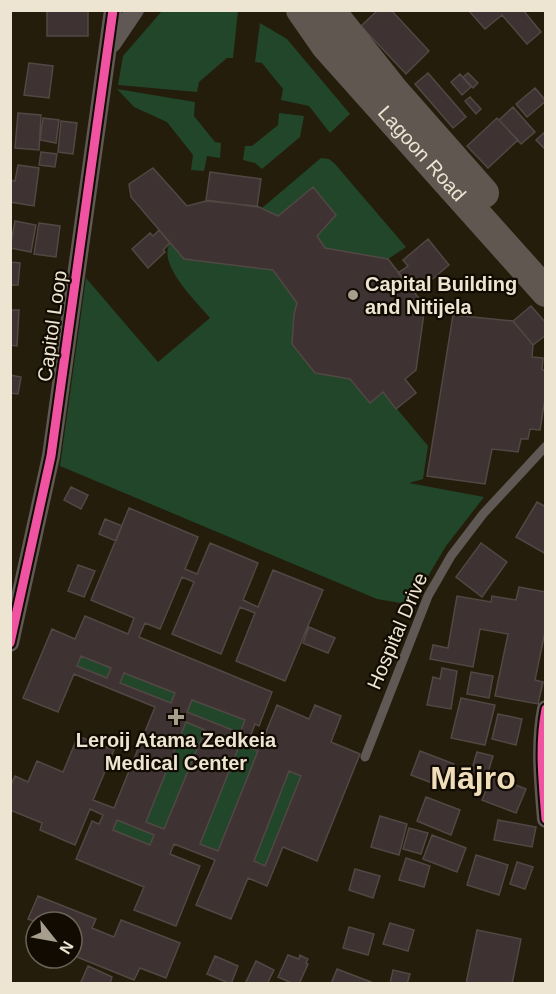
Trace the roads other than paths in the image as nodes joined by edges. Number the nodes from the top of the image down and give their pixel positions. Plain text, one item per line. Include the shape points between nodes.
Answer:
1 (113, 10) edge
2 (135, 10) edge
3 (307, 11) edge
4 (108, 51) junction
5 (546, 262) edge
6 (546, 292) edge
7 (546, 437) edge
8 (542, 449) edge
9 (10, 643) edge
10 (546, 709) edge
11 (365, 757) dead end
12 (546, 819) edge

1 - 4 street, Capitol Loop
2 - 4 street, Capitol Loop
3 - 5 main road, Lagoon Road via 395,92
3 - 6 main road, Lagoon Road via 334,55
4 - 9 street, Capitol Loop via 51,456
7 - 8 lane, Hospital Drive
8 - 11 lane, Hospital Drive via 483,514 451,556 428,596
10 - 12 street via 542,775

